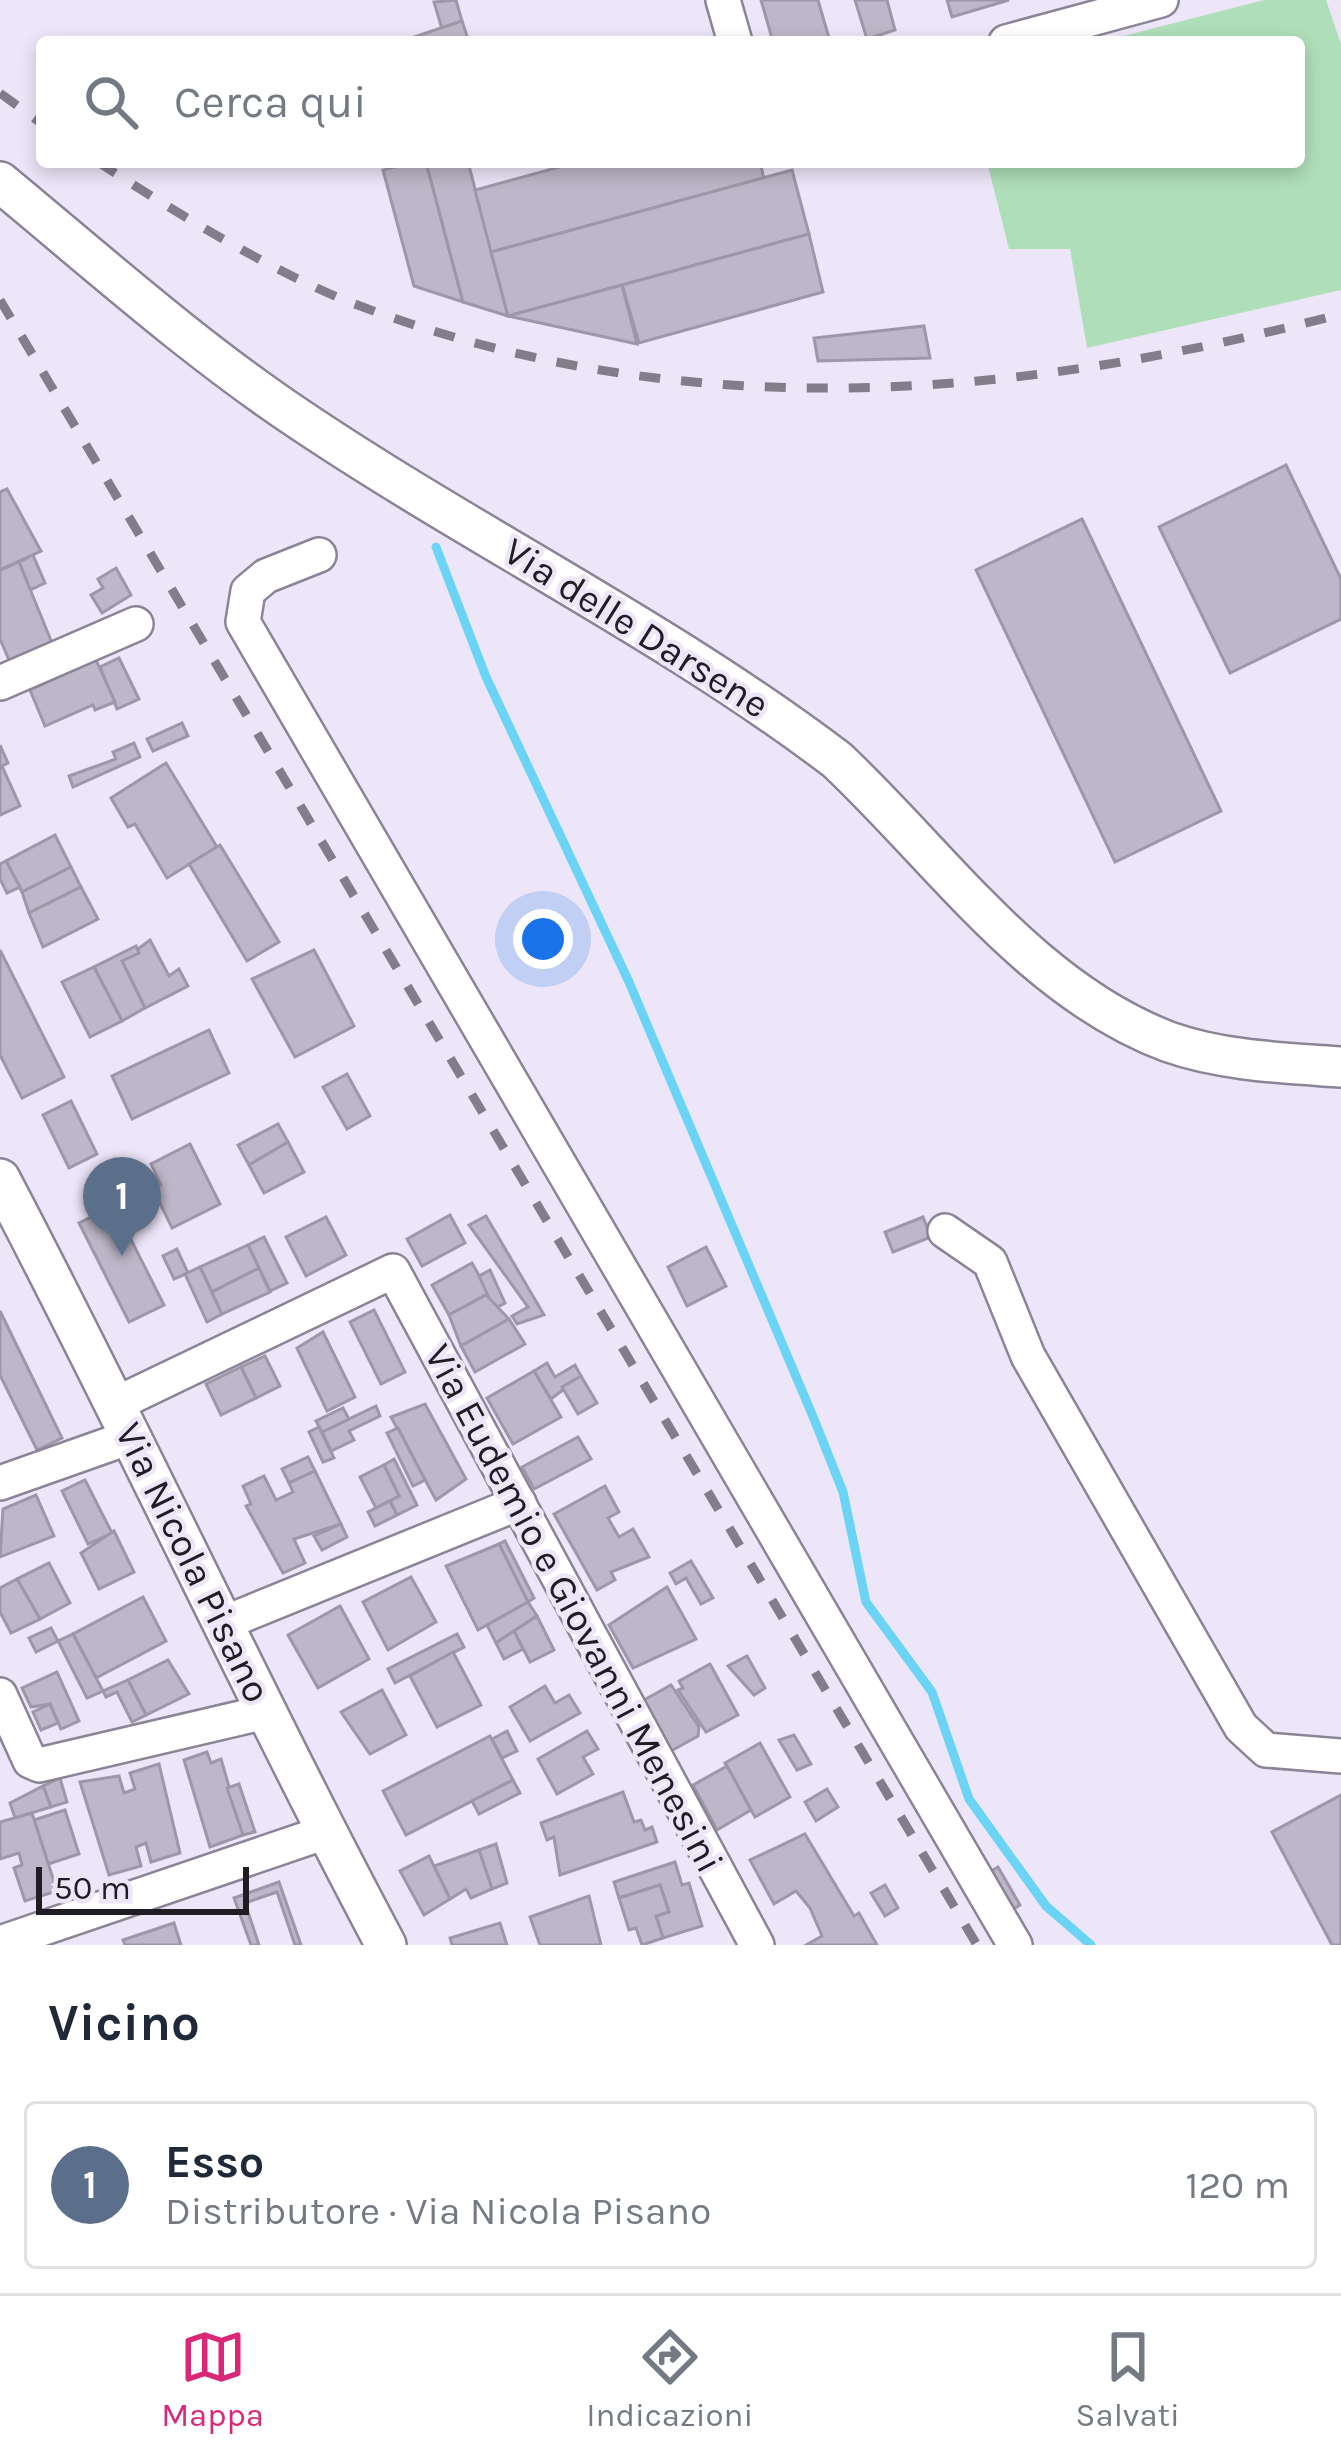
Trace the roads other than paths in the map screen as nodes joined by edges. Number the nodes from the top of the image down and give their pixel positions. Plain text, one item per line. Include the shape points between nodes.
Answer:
1 (723, 0) edge
2 (1161, 0) edge
3 (734, 36) edge
4 (1028, 36) edge
5 (0, 182) edge
6 (319, 555) dead end
7 (136, 625) dead end
8 (0, 683) edge
9 (1341, 1041) edge
10 (1266, 1060) junction
11 (1341, 1067) edge
12 (0, 1179) edge
13 (945, 1231) dead end
14 (126, 1419) junction
15 (0, 1484) edge
16 (519, 1503) junction
17 (224, 1623) junction
18 (0, 1695) edge
19 (266, 1712) junction
20 (1341, 1756) edge
21 (326, 1832) junction
22 (0, 1943) edge
23 (386, 1945) edge
24 (757, 1945) edge
25 (1015, 1945) edge

1 - 3 street
2 - 4 street
5 - 10 street, Via delle Darsene via 266,396 741,688 837,760 1083,999 1172,1043
6 - 25 street via 248,591 242,622
7 - 8 street
9 - 10 street, Via delle Darsene
10 - 11 street, Via delle Darsene
12 - 14 street, Via Nicola Pisano
13 - 20 street via 990,1262 1028,1356 1241,1727 1266,1750
14 - 15 street
14 - 16 street, Via Eudemio e Giovanni Menesini via 394,1271
14 - 17 street, Via Nicola Pisano
16 - 17 street
16 - 24 street, Via Eudemio e Giovanni Menesini
17 - 19 street, Via Nicola Pisano
18 - 19 street via 39,1766
19 - 21 street, Via Nicola Pisano
21 - 22 street
21 - 23 street, Via Nicola Pisano

